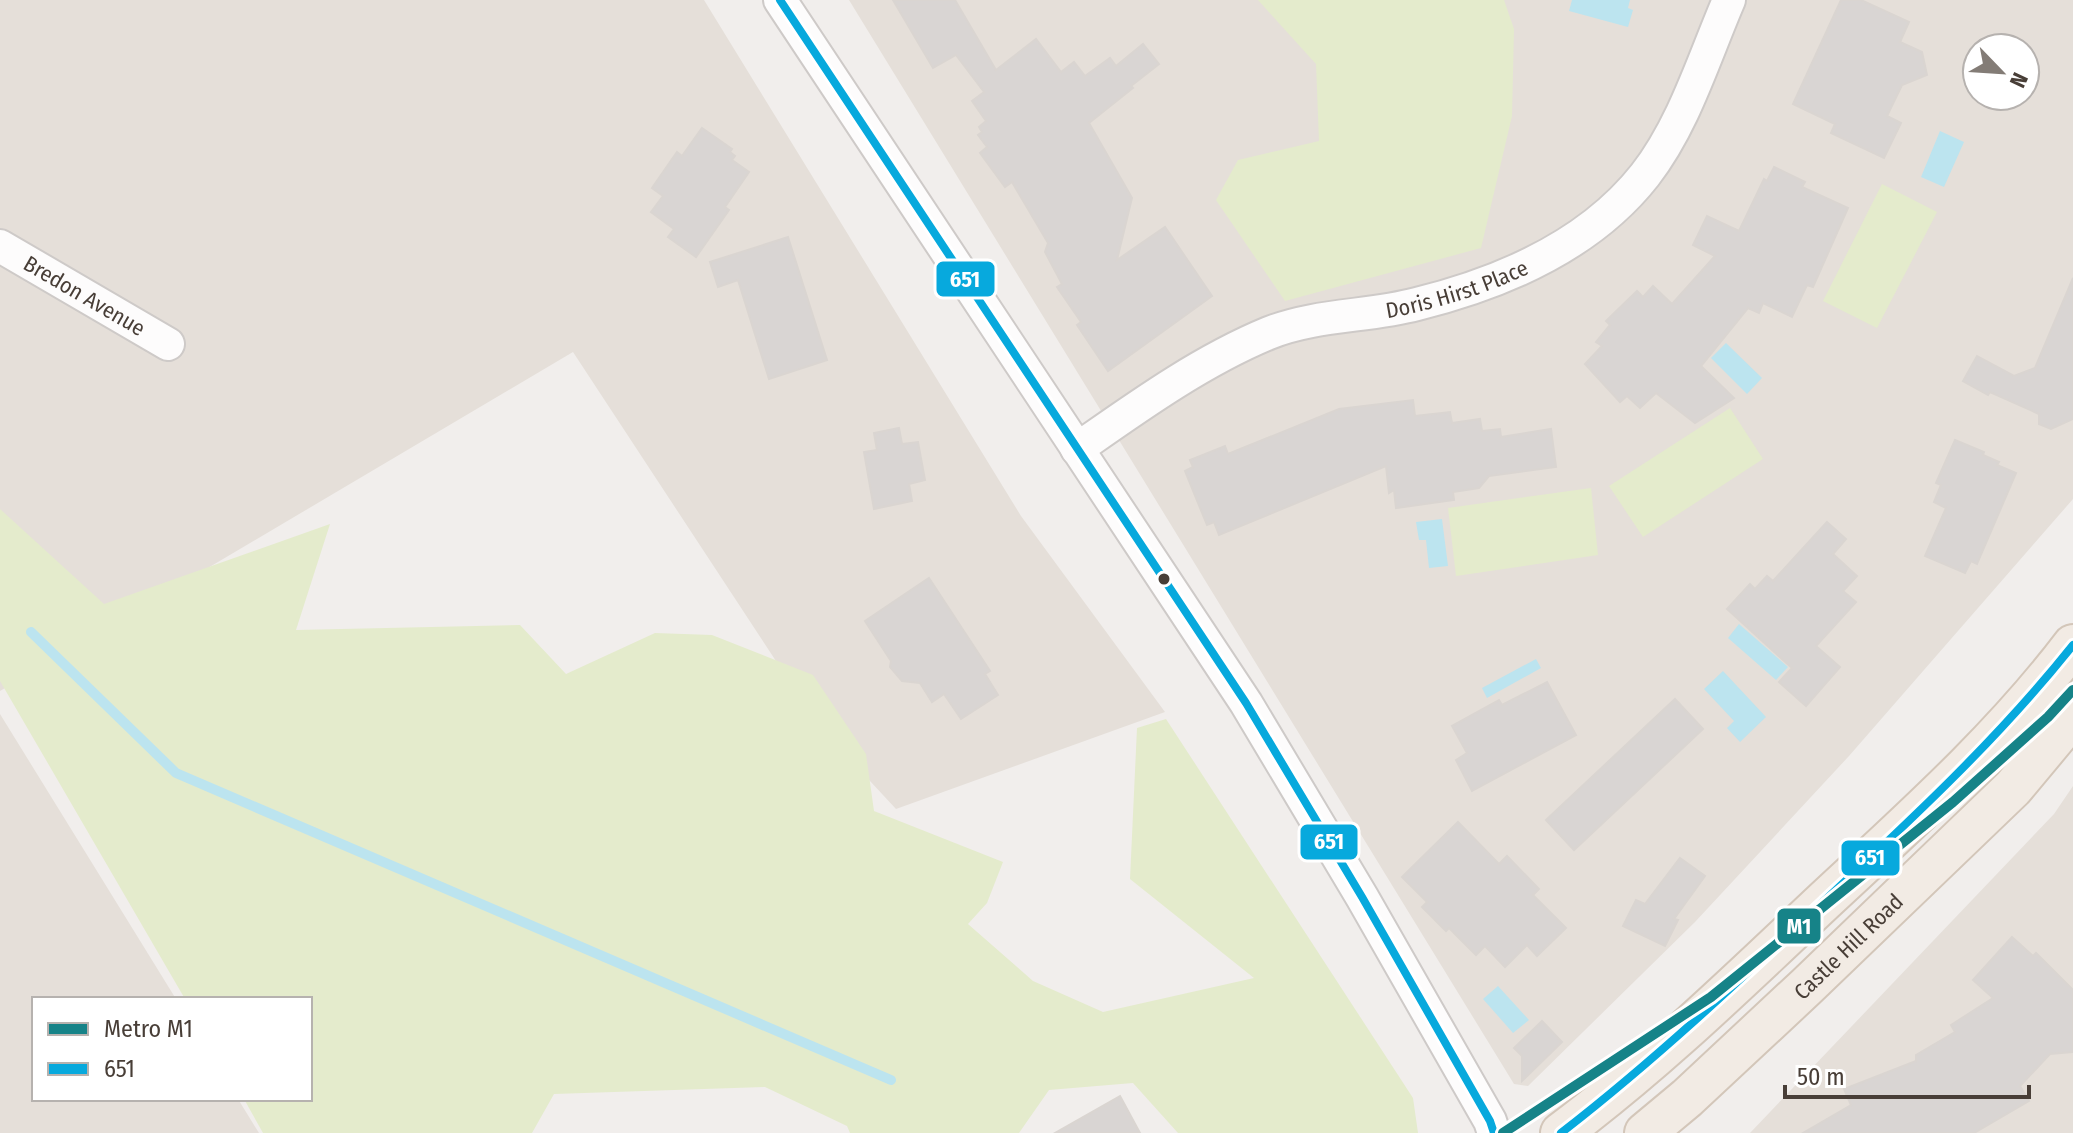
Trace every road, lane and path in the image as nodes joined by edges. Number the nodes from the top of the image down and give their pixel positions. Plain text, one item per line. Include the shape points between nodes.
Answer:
1 (780, 0) edge
2 (1729, 0) edge
3 (0, 246) edge
4 (168, 344) dead end
5 (1077, 449) junction
6 (2073, 645) edge
7 (2073, 716) edge
8 (1494, 1133) edge
9 (1561, 1133) edge
10 (1645, 1133) edge

1 - 5 street
2 - 5 street, Doris Hirst Place via 1675,126 1646,174 1609,214 1566,244 1517,271 1464,291 1413,305 1315,319 1271,333 1225,354
3 - 4 street, Bredon Avenue
5 - 8 street via 1246,703
6 - 9 main road via 1992,740 1859,868 1666,1049
7 - 10 main road, Castle Hill Road via 2013,788

